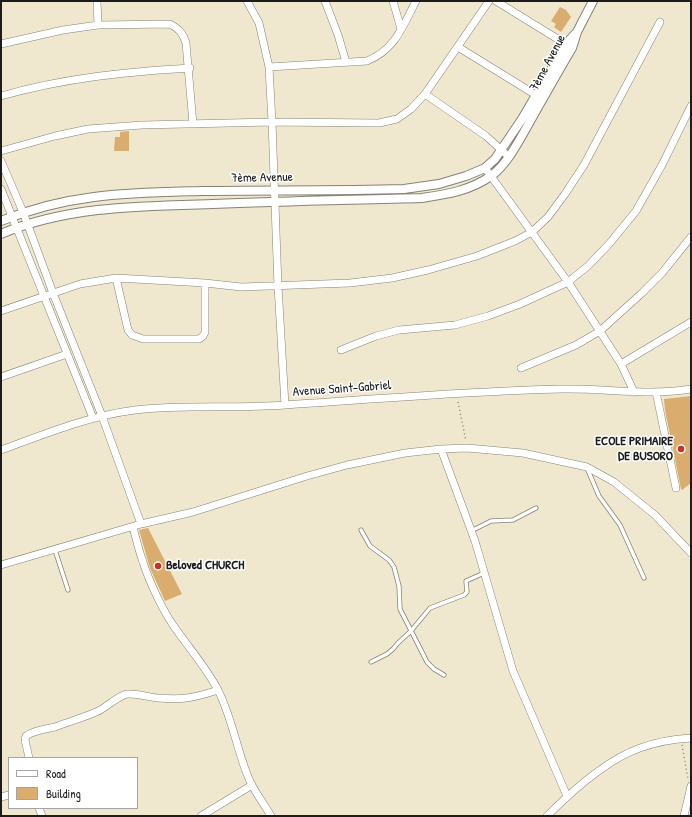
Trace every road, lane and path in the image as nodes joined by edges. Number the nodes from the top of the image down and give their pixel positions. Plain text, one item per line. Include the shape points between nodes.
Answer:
1 (97, 1) edge
2 (247, 1) edge
3 (325, 1) edge
4 (393, 1) edge
5 (416, 1) edge
6 (488, 1) edge
7 (496, 1) edge
8 (593, 1) edge
9 (660, 22) dead end
10 (98, 25) junction
11 (401, 29) junction
12 (1, 44) edge
13 (569, 46) junction
14 (458, 47) junction
15 (346, 62) junction
16 (269, 67) junction
17 (190, 68) junction
18 (425, 94) junction
19 (536, 95) junction
20 (1, 96) edge
21 (691, 106) edge
22 (272, 122) junction
23 (193, 124) junction
24 (502, 150) junction
25 (1, 151) edge
26 (508, 156) junction
27 (1, 161) edge
28 (485, 168) junction
29 (492, 175) junction
30 (1, 189) edge
31 (274, 190) junction
32 (274, 202) junction
33 (23, 212) junction
34 (13, 216) junction
35 (1, 221) edge
36 (27, 224) junction
37 (16, 227) junction
38 (532, 232) junction
39 (1, 234) edge
40 (691, 240) edge
41 (116, 278) junction
42 (568, 282) junction
43 (205, 283) junction
44 (278, 286) junction
45 (53, 293) junction
46 (43, 296) junction
47 (1, 311) edge
48 (691, 322) edge
49 (600, 331) junction
50 (341, 350) dead end
51 (67, 354) junction
52 (621, 364) junction
53 (521, 368) dead end
54 (1, 377) edge
55 (691, 389) edge
56 (634, 392) junction
57 (656, 392) junction
58 (456, 394) junction
59 (285, 405) junction
60 (102, 416) junction
61 (93, 418) junction
62 (468, 448) junction
63 (441, 449) junction
64 (1, 450) edge
65 (587, 467) junction
66 (676, 488) dead end
67 (536, 508) dead end
68 (141, 524) junction
69 (133, 527) junction
70 (361, 530) dead end
71 (471, 530) junction
72 (54, 550) junction
73 (691, 553) edge
74 (1, 565) edge
75 (485, 573) junction
76 (644, 578) dead end
77 (68, 590) dead end
78 (411, 631) junction
79 (371, 662) dead end
80 (444, 676) dead end
81 (218, 690) junction
82 (682, 738) junction
83 (691, 738) edge
84 (29, 757) edge
85 (252, 785) junction
86 (691, 786) edge
87 (568, 796) junction
88 (201, 816) edge
89 (271, 816) edge
90 (547, 816) edge
91 (684, 816) edge

1 - 10 street
2 - 16 street via 259,23
3 - 15 street
4 - 11 street
5 - 11 street
6 - 14 street
7 - 13 street
8 - 13 street, 7ème Avenue
9 - 38 street via 584,165 548,217
10 - 12 street
10 - 17 street via 170,24 183,34
11 - 15 street via 388,49 377,58
13 - 19 street, 7ème Avenue
13 - 26 street, 7ème Avenue via 522,136
14 - 18 street
14 - 19 street
15 - 16 street
16 - 22 street
17 - 20 street via 84,78
17 - 23 street
18 - 22 street via 411,110 397,119 379,124
18 - 24 street
19 - 24 street, 7ème Avenue
21 - 42 street via 636,211 588,266
22 - 23 street
22 - 31 street
23 - 25 street via 142,124 88,129
24 - 26 street
24 - 28 street, 7ème Avenue
26 - 29 street, 7ème Avenue
27 - 33 street
28 - 29 street
28 - 31 street, 7ème Avenue via 439,184 404,189
29 - 32 street, 7ème Avenue via 452,194 422,198
29 - 38 street
30 - 34 street
31 - 32 street
31 - 33 street, 7ème Avenue via 99,195 66,200
32 - 36 street, 7ème Avenue via 159,205 88,211
32 - 44 street
33 - 34 street, 7ème Avenue
33 - 36 street
34 - 35 street, 7ème Avenue
34 - 37 street
36 - 37 street, 7ème Avenue
36 - 45 street
37 - 39 street, 7ème Avenue
37 - 46 street
38 - 42 street
38 - 44 street via 477,256 392,278 350,283
40 - 49 street via 642,294
41 - 43 street
41 - 43 street via 128,330 132,335 143,339 199,339 203,336
41 - 45 street via 80,284
42 - 49 street
42 - 50 street via 520,304 462,324 399,330
43 - 44 street via 241,287
44 - 59 street
45 - 46 street
45 - 60 street
46 - 47 street
46 - 51 street
48 - 52 street
49 - 52 street
49 - 53 street via 576,345
51 - 54 street
51 - 61 street
52 - 56 street
55 - 57 street, Avenue Saint-Gabriel
56 - 57 street, Avenue Saint-Gabriel
56 - 58 street, Avenue Saint-Gabriel via 564,389
57 - 66 street
58 - 59 street, Avenue Saint-Gabriel
58 - 62 path
59 - 60 street, Avenue Saint-Gabriel via 165,407
60 - 61 street, Avenue Saint-Gabriel
60 - 68 street
61 - 64 street, Avenue Saint-Gabriel
62 - 63 street
62 - 65 street via 523,453
63 - 68 street via 405,453 306,476 193,512
63 - 71 street
65 - 73 street via 614,482 655,515
65 - 76 lane via 600,496 620,526
67 - 71 lane via 513,520 491,520
68 - 69 street
69 - 72 street
69 - 81 street via 143,564 163,608
70 - 78 lane via 370,546 394,567 399,586 400,609
71 - 75 street
72 - 74 street
72 - 77 lane
75 - 78 lane via 466,581 467,592 464,595 430,608
75 - 87 street via 513,671
78 - 79 lane via 387,654
78 - 80 lane via 427,662
81 - 84 street via 195,698 181,699 127,694 104,709 30,733 25,740
81 - 85 street
82 - 83 street
82 - 86 path via 686,774
82 - 87 street via 652,744 628,753 604,767
85 - 88 street
85 - 89 street
86 - 91 street
87 - 90 street

